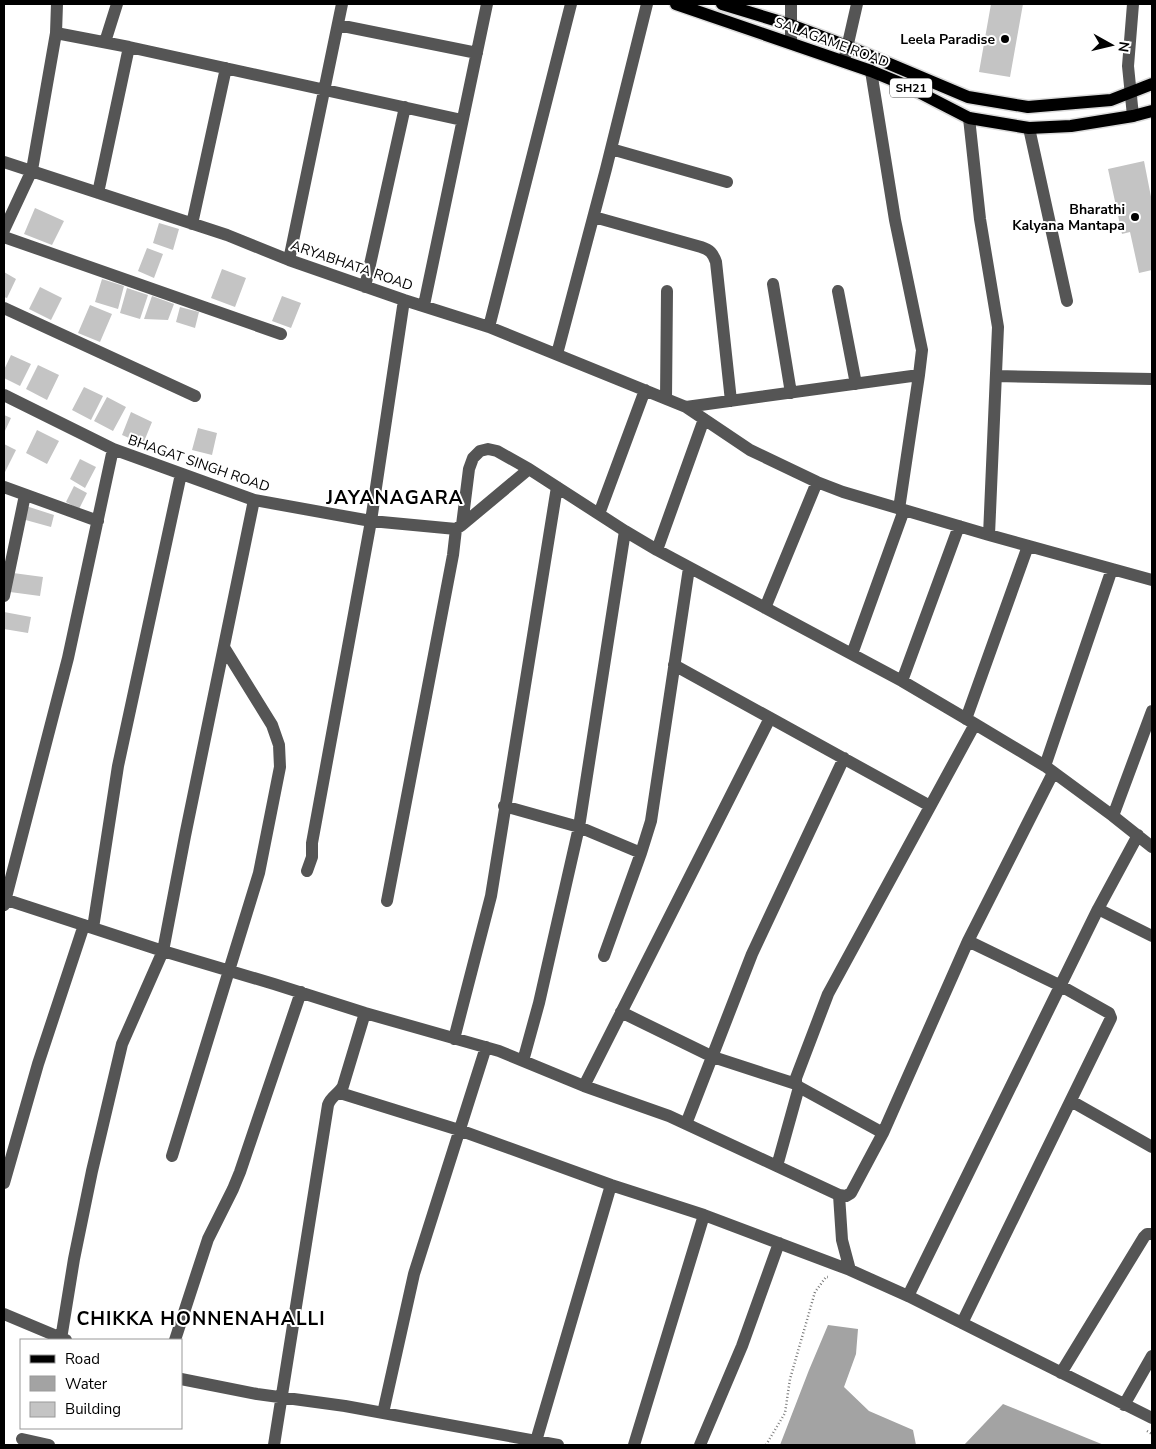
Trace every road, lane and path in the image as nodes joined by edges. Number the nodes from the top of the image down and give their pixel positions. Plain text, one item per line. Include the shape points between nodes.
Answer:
1 (57, 4) edge
2 (117, 4) edge
3 (342, 4) edge
4 (487, 4) edge
5 (571, 4) edge
6 (647, 4) edge
7 (676, 4) edge
8 (722, 4) edge
9 (790, 4) edge
10 (856, 4) edge
11 (1133, 4) edge
12 (338, 25) junction
13 (791, 25) junction
14 (56, 33) junction
15 (105, 42) junction
16 (792, 43) junction
17 (847, 46) junction
18 (129, 47) junction
19 (477, 53) junction
20 (844, 61) junction
21 (226, 68) junction
22 (871, 72) junction
23 (1152, 84) edge
24 (325, 89) junction
25 (1130, 92) junction
26 (404, 107) junction
27 (1152, 111) edge
28 (1133, 116) junction
29 (969, 118) junction
30 (462, 120) junction
31 (1028, 128) junction
32 (612, 148) junction
33 (4, 162) edge
34 (32, 170) junction
35 (727, 182) dead end
36 (98, 193) junction
37 (594, 217) junction
38 (192, 224) junction
39 (4, 230) edge
40 (4, 237) edge
41 (289, 260) junction
42 (773, 284) dead end
43 (365, 286) junction
44 (667, 291) dead end
45 (838, 291) dead end
46 (404, 300) junction
47 (1067, 301) dead end
48 (424, 305) junction
49 (4, 308) edge
50 (489, 327) junction
51 (281, 334) dead end
52 (557, 354) junction
53 (919, 375) junction
54 (996, 376) junction
55 (1152, 379) edge
56 (856, 384) junction
57 (645, 390) junction
58 (791, 392) junction
59 (4, 395) edge
60 (195, 396) dead end
61 (666, 399) junction
62 (731, 401) junction
63 (686, 407) junction
64 (704, 419) junction
65 (113, 449) junction
66 (529, 469) junction
67 (181, 474) junction
68 (817, 482) junction
69 (4, 487) edge
70 (557, 487) junction
71 (25, 495) junction
72 (254, 500) junction
73 (901, 510) junction
74 (599, 514) junction
75 (98, 521) junction
76 (371, 521) junction
77 (959, 526) junction
78 (459, 527) junction
79 (625, 531) junction
80 (989, 535) junction
81 (1028, 546) junction
82 (658, 550) junction
83 (689, 568) junction
84 (1112, 569) junction
85 (1152, 580) edge
86 (4, 596) edge
87 (765, 608) junction
88 (224, 649) junction
89 (852, 654) junction
90 (674, 665) junction
91 (902, 681) junction
92 (1152, 711) edge
93 (770, 718) junction
94 (970, 721) junction
95 (844, 758) junction
96 (1049, 770) junction
97 (504, 806) junction
98 (930, 806) junction
99 (1113, 816) junction
100 (579, 827) junction
101 (1138, 835) junction
102 (1152, 847) edge
103 (641, 853) junction
104 (307, 871) dead end
105 (4, 901) edge
106 (387, 901) dead end
107 (1098, 909) junction
108 (89, 927) junction
109 (1152, 936) edge
110 (968, 942) junction
111 (163, 951) junction
112 (604, 956) dead end
113 (228, 970) junction
114 (1061, 986) junction
115 (301, 992) junction
116 (621, 1012) junction
117 (365, 1013) junction
118 (454, 1039) junction
119 (486, 1048) junction
120 (713, 1057) junction
121 (523, 1061) junction
122 (798, 1085) junction
123 (584, 1086) junction
124 (340, 1092) junction
125 (1071, 1101) junction
126 (686, 1124) junction
127 (459, 1130) junction
128 (883, 1133) junction
129 (1152, 1147) edge
130 (172, 1156) dead end
131 (777, 1166) junction
132 (4, 1183) edge
133 (611, 1185) junction
134 (839, 1195) junction
135 (704, 1215) junction
136 (1152, 1234) edge
137 (779, 1243) junction
138 (850, 1270) junction
139 (834, 1277) dead end
140 (908, 1296) junction
141 (4, 1314) edge
142 (962, 1323) junction
143 (57, 1338) edge
144 (175, 1339) edge
145 (1152, 1356) edge
146 (1061, 1373) junction
147 (182, 1379) edge
148 (281, 1398) junction
149 (1124, 1405) junction
150 (383, 1413) junction
151 (1152, 1418) edge
152 (1144, 1429) dead end
153 (1152, 1434) edge
154 (23, 1437) edge
155 (536, 1441) junction
156 (49, 1445) edge
157 (274, 1445) edge
158 (558, 1445) edge
159 (634, 1445) edge
160 (700, 1445) edge
161 (766, 1445) edge

1 - 14 street
2 - 15 street
3 - 12 street
4 - 19 street
5 - 50 street
6 - 32 street
7 - 16 main road, SALAGAME ROAD / SH21
8 - 13 main road
9 - 13 street
10 - 17 street
11 - 25 street via 1128,66
12 - 19 street
12 - 24 street
13 - 16 street
13 - 17 main road
14 - 15 street
14 - 34 street
15 - 18 street
16 - 20 main road, SALAGAME ROAD / SH21
17 - 20 street
17 - 25 main road via 968,97 1028,107 1111,100
18 - 21 street
18 - 36 street
19 - 30 street
20 - 22 main road, SALAGAME ROAD / SH21
21 - 24 street
21 - 38 street
22 - 29 main road, SALAGAME ROAD / SH21 via 905,85
22 - 53 street via 895,220 922,350
23 - 25 main road
24 - 26 street
24 - 41 street
25 - 28 street
26 - 30 street
26 - 43 street
27 - 28 main road, SALAGAME ROAD / SH21
28 - 31 main road, SALAGAME ROAD / SH21 via 1071,126
29 - 31 main road, SALAGAME ROAD / SH21
29 - 54 street via 980,219 998,327
30 - 48 street
31 - 47 street
32 - 35 street
32 - 37 street
33 - 34 street, ARYABHATA ROAD
34 - 36 street, ARYABHATA ROAD
34 - 39 street
36 - 38 street, ARYABHATA ROAD
37 - 52 street
37 - 62 street via 702,247 714,255
38 - 41 street, ARYABHATA ROAD
40 - 51 street
41 - 43 street, ARYABHATA ROAD
42 - 58 street
43 - 46 street, ARYABHATA ROAD
44 - 61 street
45 - 56 street
46 - 48 street, ARYABHATA ROAD
46 - 76 street
48 - 50 street, ARYABHATA ROAD
49 - 60 street
50 - 52 street, ARYABHATA ROAD
52 - 57 street, ARYABHATA ROAD
53 - 56 street
53 - 73 street
54 - 55 street
54 - 80 street
56 - 58 street
57 - 61 street, ARYABHATA ROAD
57 - 74 street
58 - 62 street
59 - 65 street, BHAGAT SINGH ROAD
61 - 63 street, ARYABHATA ROAD
62 - 63 street
63 - 64 street, ARYABHATA ROAD
64 - 68 street, ARYABHATA ROAD via 750,450
64 - 82 street
65 - 67 street, BHAGAT SINGH ROAD
65 - 75 street
66 - 70 street
66 - 78 street
66 - 78 street via 497,451 480,451 469,469
67 - 72 street, BHAGAT SINGH ROAD
67 - 108 street via 118,766
68 - 73 street, ARYABHATA ROAD
68 - 87 street
69 - 71 street
70 - 74 street
70 - 97 street
71 - 75 street
71 - 86 street
72 - 76 street, BHAGAT SINGH ROAD
72 - 88 street
73 - 77 street, ARYABHATA ROAD
73 - 89 street
74 - 79 street
75 - 105 street via 68,658
76 - 78 street, BHAGAT SINGH ROAD
76 - 104 street
77 - 80 street, ARYABHATA ROAD
77 - 91 street
78 - 106 street
79 - 82 street
79 - 100 street
80 - 81 street, ARYABHATA ROAD
81 - 84 street, ARYABHATA ROAD
81 - 94 street
82 - 83 street
83 - 87 street
83 - 90 street
84 - 85 street, ARYABHATA ROAD
84 - 96 street
87 - 89 street
88 - 111 street
88 - 113 street via 272,725 280,756 259,873
89 - 91 street
90 - 93 street
90 - 103 street via 651,821
91 - 94 street
92 - 99 street
93 - 95 street
93 - 116 street
94 - 96 street
94 - 98 street
95 - 98 street
95 - 120 street via 752,954
96 - 99 street
96 - 110 street
97 - 100 street
97 - 118 street via 490,896
98 - 122 street via 828,994 798,1073
99 - 101 street
100 - 103 street
100 - 121 street
101 - 102 street
101 - 107 street
103 - 112 street
105 - 108 street
107 - 109 street
107 - 114 street
108 - 111 street
108 - 132 street via 38,1064
110 - 114 street
110 - 128 street
111 - 113 street
111 - 143 street via 122,1044
113 - 115 street
113 - 130 street
114 - 125 street via 1111,1015
114 - 140 street
115 - 117 street
115 - 144 street via 234,1190 208,1240
116 - 120 street
116 - 123 street
117 - 118 street
117 - 124 street
118 - 119 street
119 - 121 street
119 - 127 street
120 - 122 street
120 - 126 street
121 - 123 street
122 - 128 street
122 - 131 street
123 - 126 street
124 - 127 street
124 - 148 street via 328,1105
125 - 129 street
125 - 142 street
126 - 131 street
127 - 133 street
127 - 150 street via 414,1274
128 - 134 street via 851,1193
131 - 134 street
133 - 135 street
133 - 155 street
134 - 138 street via 842,1240
135 - 137 street
135 - 159 street
136 - 146 street via 1144,1237
137 - 138 street
137 - 160 street via 742,1346
138 - 140 street
139 - 161 path via 826,1277 815,1292 790,1379 785,1413
140 - 142 street
141 - 143 street
142 - 146 street
145 - 149 street
146 - 149 street
147 - 148 street
148 - 150 street
148 - 157 street
149 - 151 street
150 - 155 street
152 - 153 path
154 - 156 street
155 - 158 street

